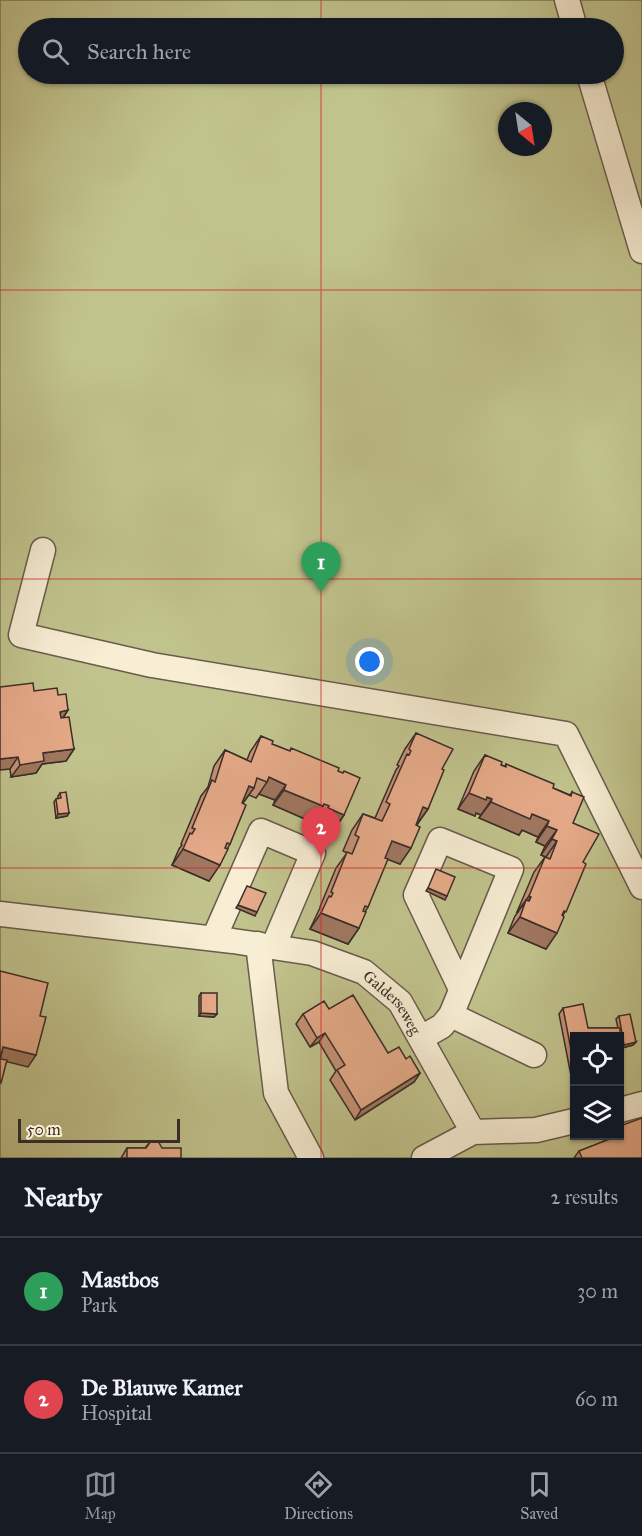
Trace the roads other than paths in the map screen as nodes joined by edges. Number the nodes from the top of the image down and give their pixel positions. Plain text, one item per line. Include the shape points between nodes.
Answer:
1 (567, 0) edge
2 (572, 18) edge
3 (592, 84) edge
4 (642, 251) edge
5 (43, 550) dead end
6 (642, 886) edge
7 (0, 914) edge
8 (214, 938) junction
9 (265, 945) junction
10 (461, 989) junction
11 (451, 1015) junction
12 (421, 1038) junction
13 (534, 1055) dead end
14 (642, 1104) edge
15 (624, 1109) edge
16 (570, 1122) edge
17 (473, 1132) junction
18 (311, 1158) edge
19 (424, 1158) edge

1 - 2 street
3 - 4 street
5 - 6 street via 21,635 152,665 567,734
7 - 8 street, Galderseweg
8 - 9 street, Galderseweg
8 - 9 street via 261,831 313,854
9 - 12 street, Galderseweg via 312,953 364,972 400,1002
9 - 18 street via 276,1093
10 - 10 street via 511,869 440,840 416,895
10 - 11 street
11 - 12 street via 442,1026
11 - 13 street
12 - 17 street, Galderseweg
14 - 15 street
16 - 17 street via 536,1130
17 - 19 street

